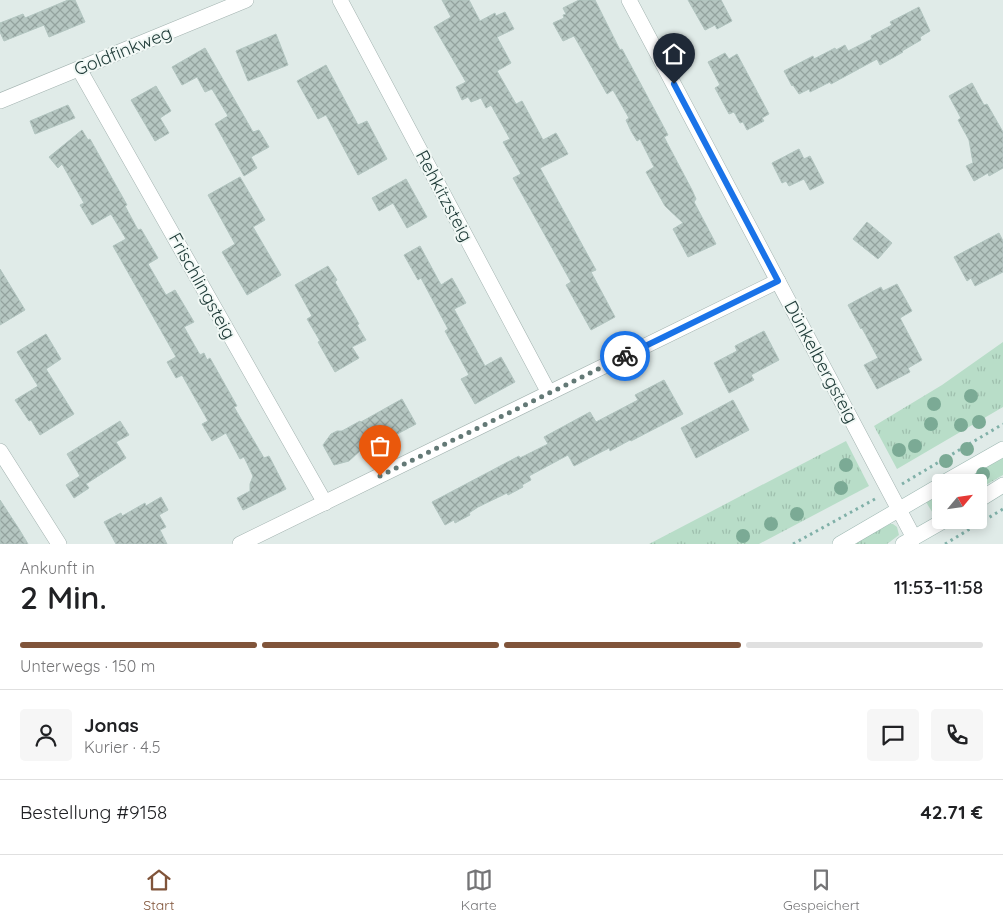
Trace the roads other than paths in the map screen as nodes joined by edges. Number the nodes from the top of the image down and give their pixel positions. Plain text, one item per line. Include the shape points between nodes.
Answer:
1 (246, 0) edge
2 (340, 0) edge
3 (629, 0) edge
4 (79, 69) junction
5 (0, 101) edge
6 (778, 281) junction
7 (549, 393) junction
8 (1003, 449) edge
9 (0, 451) edge
10 (959, 474) edge
11 (1003, 485) edge
12 (932, 490) edge
13 (988, 494) edge
14 (325, 503) junction
15 (899, 510) junction
16 (932, 527) edge
17 (908, 541) edge
18 (58, 544) edge
19 (240, 544) edge
20 (840, 544) edge

1 - 4 street, Goldfinkweg
2 - 7 street, Rehkitzsteig
3 - 6 street, Dünkelbergsteig
4 - 5 street, Goldfinkweg
4 - 14 street, Frischlingsteig
6 - 7 street
6 - 15 street, Dünkelbergsteig
7 - 14 street
8 - 10 street
9 - 18 street
11 - 13 street
12 - 15 street
14 - 19 street
15 - 17 street, Dünkelbergsteig
15 - 20 street
16 - 17 street

